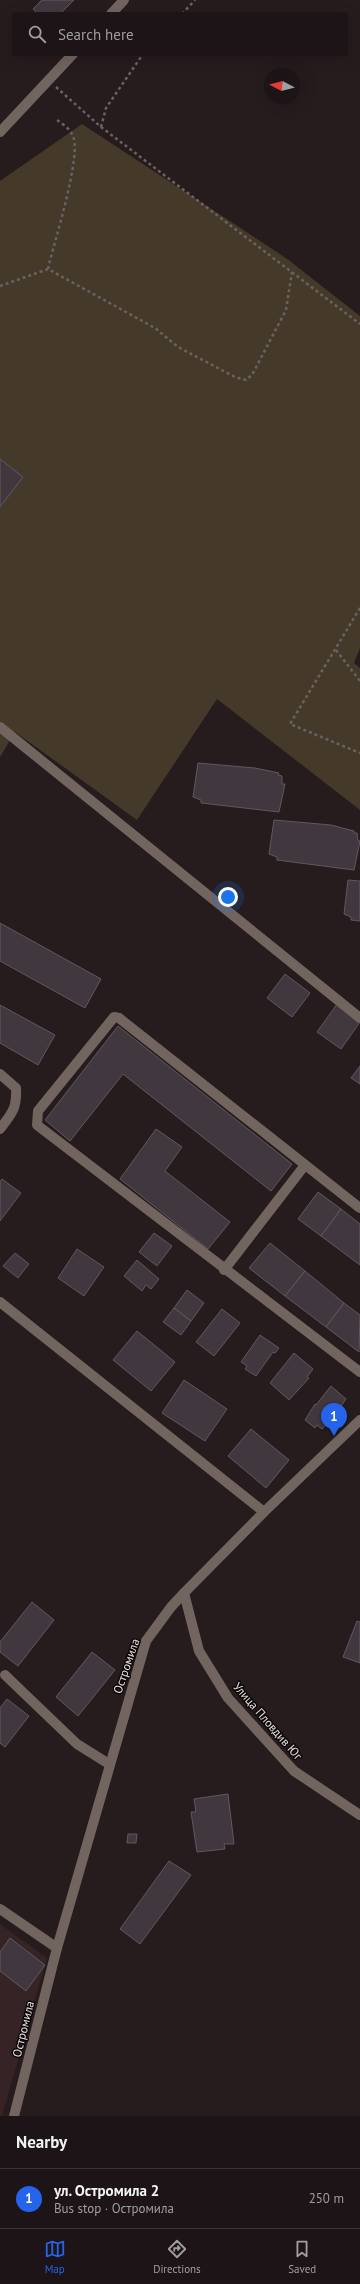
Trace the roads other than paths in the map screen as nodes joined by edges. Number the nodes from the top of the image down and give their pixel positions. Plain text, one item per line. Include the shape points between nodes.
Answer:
1 (124, 0) edge
2 (113, 12) edge
3 (71, 56) edge
4 (0, 132) edge
5 (0, 727) edge
6 (360, 1018) edge
7 (0, 1074) edge
8 (0, 1129) edge
9 (304, 1165) junction
10 (360, 1208) edge
11 (224, 1270) junction
12 (0, 1302) edge
13 (360, 1372) edge
14 (360, 1420) edge
15 (264, 1512) junction
16 (184, 1593) junction
17 (4, 1675) dead end
18 (109, 1764) junction
19 (360, 1815) edge
20 (0, 1909) edge
21 (57, 1948) junction
22 (14, 2116) edge

1 - 2 street
3 - 4 street
5 - 6 street
7 - 8 street via 16,1088 16,1100 15,1109
9 - 10 street
9 - 11 street
9 - 11 street via 114,1016 38,1111 37,1125
11 - 13 street
12 - 15 street
14 - 15 street, Остромила
15 - 16 street, Остромила
16 - 18 street, Остромила via 146,1641
16 - 19 street, Улица Пловдив Юг via 200,1651 228,1698 294,1771
17 - 18 street via 77,1744
18 - 21 street, Остромила
20 - 21 street
21 - 22 street, Остромила

